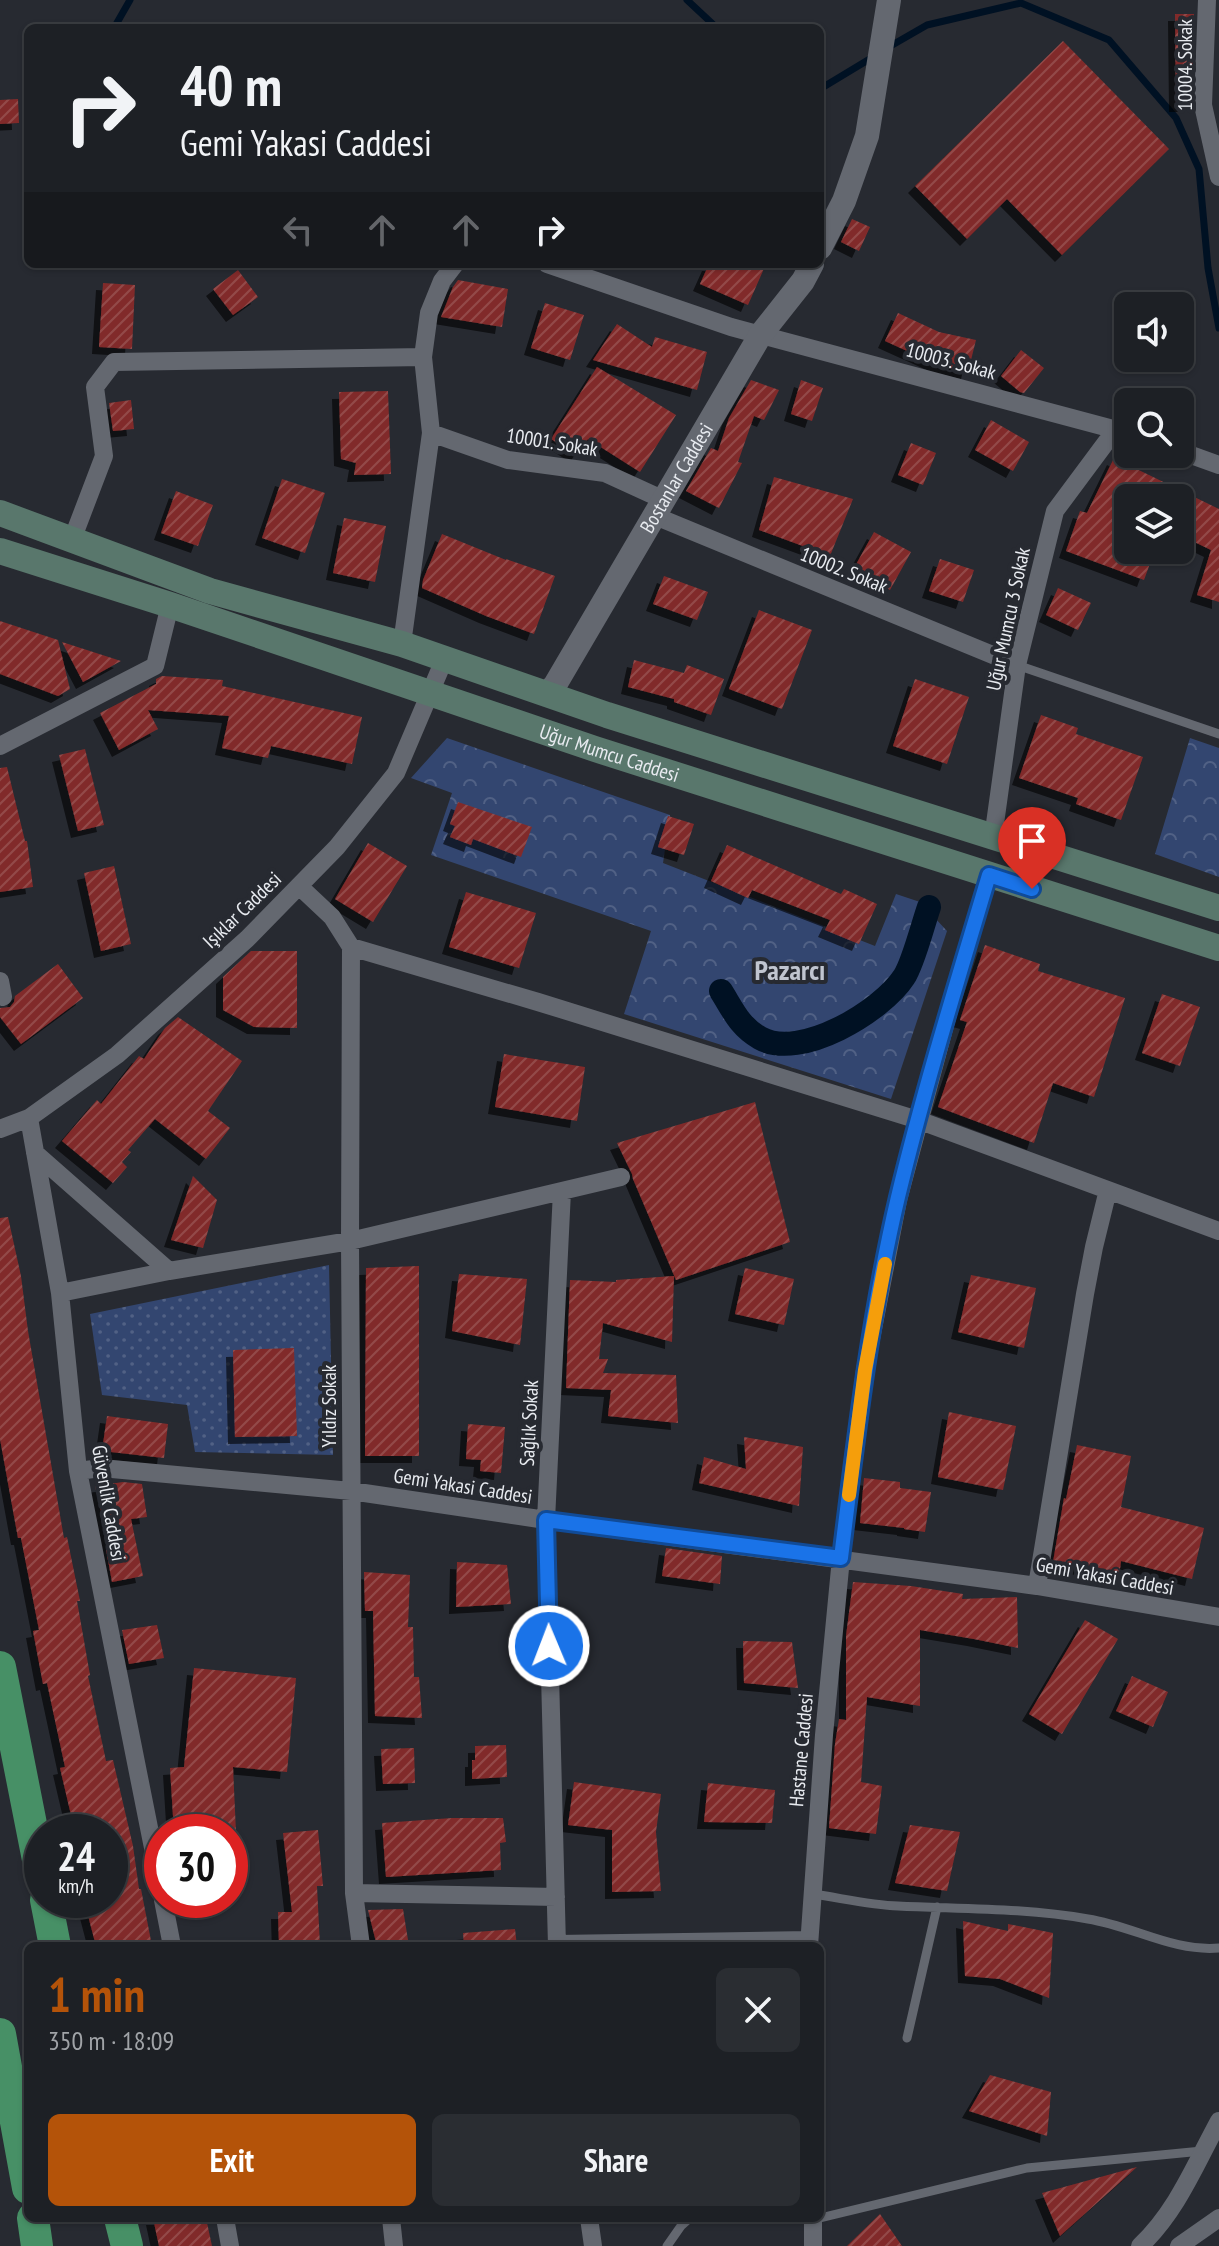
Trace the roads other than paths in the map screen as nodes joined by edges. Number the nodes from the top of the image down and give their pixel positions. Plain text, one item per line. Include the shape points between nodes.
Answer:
1 (889, 0) edge
2 (1207, 0) edge
3 (1219, 177) edge
4 (824, 240) edge
5 (452, 268) edge
6 (559, 268) edge
7 (810, 268) edge
8 (761, 334) junction
9 (423, 357) junction
10 (1114, 429) edge
11 (431, 433) junction
12 (1114, 441) edge
13 (1194, 456) edge
14 (1219, 465) edge
15 (659, 508) junction
16 (0, 513) edge
17 (72, 540) junction
18 (0, 551) edge
19 (170, 605) junction
20 (402, 644) junction
21 (444, 660) junction
22 (1017, 665) junction
23 (431, 693) junction
24 (547, 694) junction
25 (1219, 734) edge
26 (0, 746) edge
27 (993, 838) junction
28 (989, 875) junction
29 (299, 886) junction
30 (1219, 908) edge
31 (351, 947) junction
32 (1219, 948) edge
33 (29, 1118) junction
34 (918, 1120) junction
35 (0, 1129) edge
36 (35, 1153) junction
37 (621, 1177) dead end
38 (1108, 1190) junction
39 (562, 1191) junction
40 (1219, 1231) edge
41 (350, 1241) junction
42 (169, 1271) junction
43 (60, 1293) junction
44 (78, 1471) junction
45 (351, 1491) junction
46 (546, 1520) junction
47 (841, 1558) junction
48 (1037, 1586) junction
49 (1219, 1617) edge
50 (0, 1667) edge
51 (29, 1814) edge
52 (146, 1814) edge
53 (354, 1893) junction
54 (813, 1894) junction
55 (556, 1897) junction
56 (937, 1907) junction
57 (50, 1918) edge
58 (167, 1918) edge
59 (54, 1942) edge
60 (171, 1942) edge
61 (360, 1942) edge
62 (557, 1942) edge
63 (809, 1942) edge
64 (1219, 1948) edge
65 (0, 2034) edge
66 (907, 2038) dead end
67 (1219, 2121) edge
68 (1203, 2151) junction
69 (11, 2152) edge
70 (24, 2180) edge
71 (824, 2215) edge
72 (1219, 2218) edge
73 (34, 2222) edge
74 (121, 2222) edge
75 (226, 2222) edge
76 (391, 2222) edge
77 (590, 2222) edge
78 (686, 2222) edge
79 (813, 2222) edge
80 (37, 2246) edge
81 (127, 2246) edge
82 (230, 2246) edge
83 (394, 2246) edge
84 (593, 2246) edge
85 (667, 2246) edge
86 (813, 2246) edge
87 (1140, 2246) edge
88 (1179, 2246) edge

1 - 4 street via 867,136
2 - 3 street, 10004. Sokak via 1203,105
5 - 9 street via 429,313
6 - 8 street, 10003. Sokak
7 - 8 street, Bostanlar Caddesi
8 - 10 street, 10003. Sokak
8 - 15 street, Bostanlar Caddesi
9 - 11 street
9 - 17 street via 114,362 95,387 104,456
11 - 15 street, 10001. Sokak via 508,460 605,473
11 - 20 street
12 - 22 street, Uğur Mumcu 3 Sokak via 1055,511
13 - 14 street
15 - 22 street, 10002. Sokak
15 - 24 street, Bostanlar Caddesi
16 - 17 main road, Uğur Mumcu Caddesi
17 - 20 main road, Uğur Mumcu Caddesi via 210,591
18 - 19 main road, Uğur Mumcu Caddesi
19 - 23 main road, Uğur Mumcu Caddesi
19 - 26 street via 155,666
20 - 21 main road, Uğur Mumcu Caddesi
21 - 23 street, Işıklar Caddesi
21 - 24 main road, Uğur Mumcu Caddesi
22 - 25 lane
22 - 27 street, Uğur Mumcu 3 Sokak
23 - 28 main road, Uğur Mumcu Caddesi
23 - 29 street, Işıklar Caddesi via 396,773
24 - 27 main road, Uğur Mumcu Caddesi
27 - 30 main road, Uğur Mumcu Caddesi
28 - 32 main road, Uğur Mumcu Caddesi
28 - 34 street, Hastane Caddesi
29 - 31 street via 332,917
29 - 33 street, Işıklar Caddesi via 117,1055
31 - 34 street
31 - 41 street, Yıldız Sokak
33 - 35 street, Işıklar Caddesi
33 - 36 street, Güvenlik Caddesi
34 - 38 street
34 - 47 street, Hastane Caddesi via 865,1370
36 - 42 street
36 - 43 street, Güvenlik Caddesi
37 - 39 street
38 - 40 street
38 - 48 street via 1085,1294
39 - 41 street
39 - 46 street, Sağlık Sokak
41 - 42 street
41 - 45 street, Yıldız Sokak
42 - 43 street
43 - 44 street, Güvenlik Caddesi
44 - 45 street, Gemi Yakasi Caddesi via 101,1468
44 - 52 street, Güvenlik Caddesi
45 - 46 street, Gemi Yakasi Caddesi
45 - 53 street, Yıldız Sokak
46 - 47 street, Gemi Yakasi Caddesi
46 - 55 street, Sağlık Sokak
47 - 48 street, Gemi Yakasi Caddesi
47 - 54 street, Hastane Caddesi
48 - 49 street, Gemi Yakasi Caddesi
50 - 51 highway
53 - 55 street
53 - 61 street, Yıldız Sokak
54 - 56 lane
54 - 63 street, Hastane Caddesi
55 - 62 street, Sağlık Sokak
56 - 64 lane via 1086,1918 1173,1945
56 - 66 lane
57 - 59 highway
58 - 60 street
65 - 69 highway
67 - 68 street
68 - 71 lane via 1027,2168
68 - 87 street via 1183,2193
69 - 70 highway
72 - 88 street
73 - 80 highway
74 - 81 highway
75 - 82 street
76 - 83 street
77 - 84 street
78 - 85 lane
79 - 86 street

